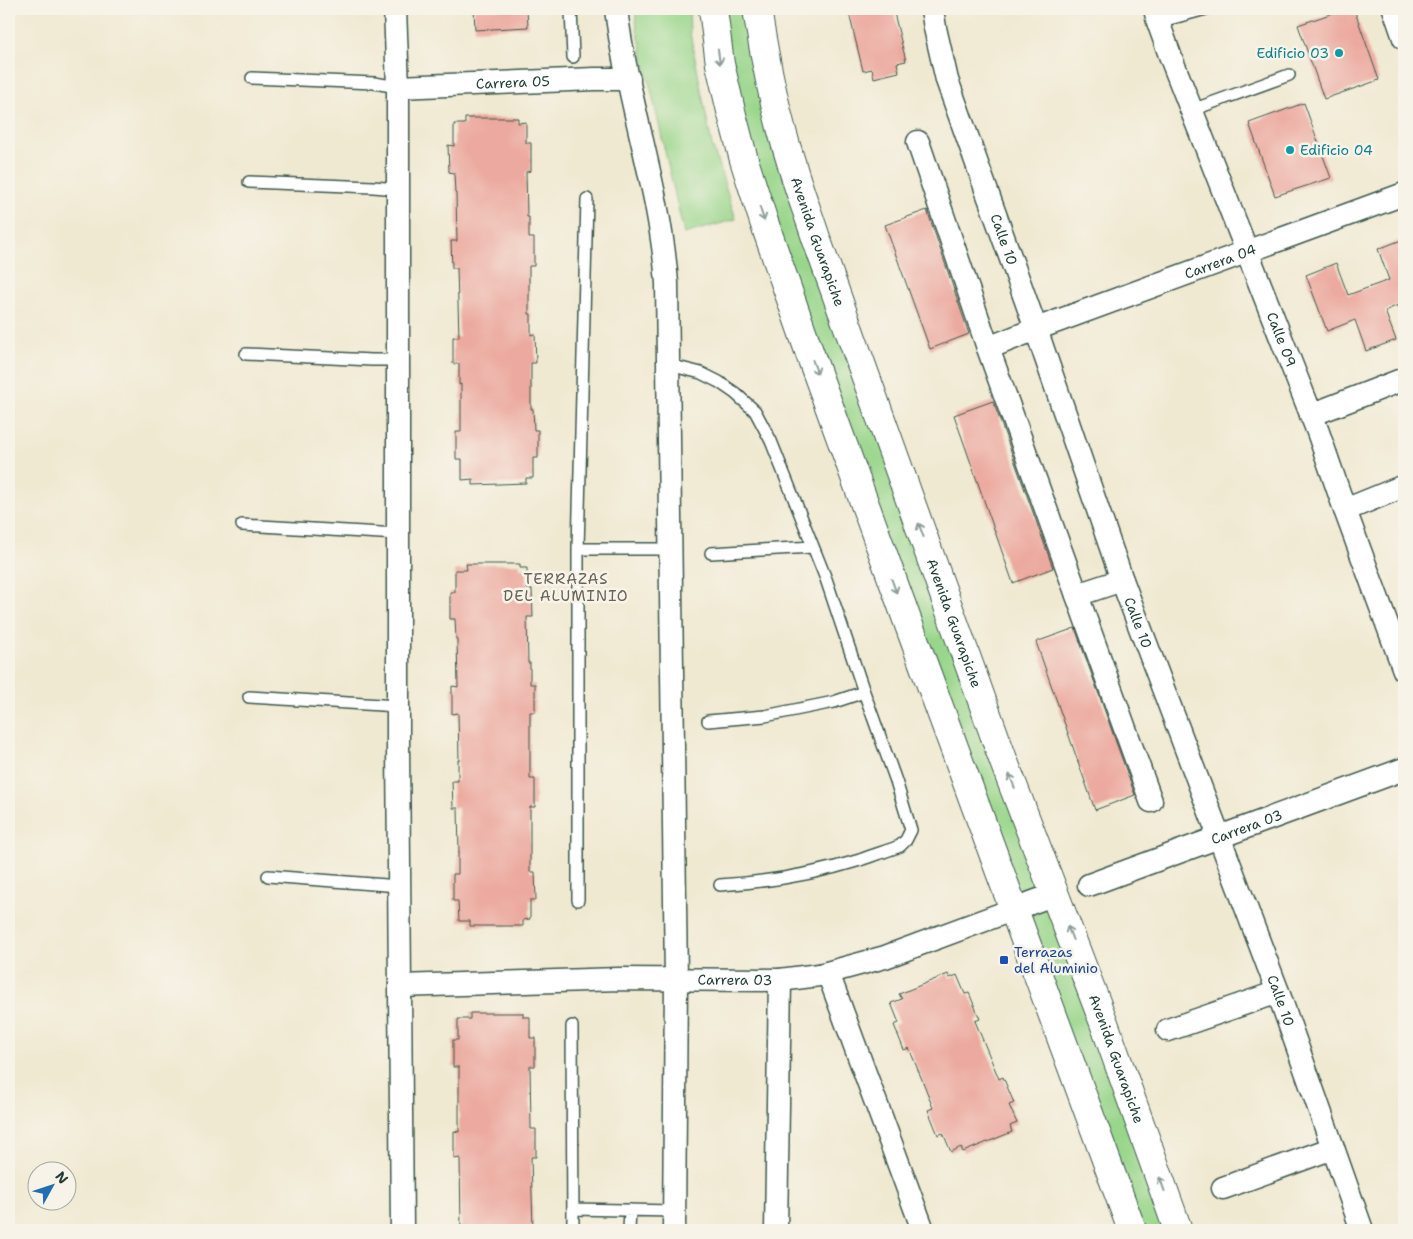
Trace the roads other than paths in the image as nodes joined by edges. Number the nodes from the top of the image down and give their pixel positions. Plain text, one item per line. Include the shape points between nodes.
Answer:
1 (395, 9) edge
2 (571, 9) edge
3 (616, 9) edge
4 (713, 9) edge
5 (757, 9) edge
6 (932, 9) edge
7 (1206, 9) edge
8 (1394, 9) edge
9 (1157, 16) edge
10 (1404, 38) edge
11 (573, 57) dead end
12 (1289, 75) dead end
13 (252, 78) dead end
14 (628, 79) junction
15 (398, 87) junction
16 (1192, 110) junction
17 (918, 142) dead end
18 (249, 182) dead end
19 (398, 189) junction
20 (1404, 194) edge
21 (587, 199) dead end
22 (1247, 250) junction
23 (1036, 329) junction
24 (988, 348) junction
25 (246, 354) dead end
26 (398, 360) junction
27 (669, 365) junction
28 (1404, 379) edge
29 (1311, 415) junction
30 (1404, 486) edge
31 (1345, 510) junction
32 (242, 524) dead end
33 (398, 534) junction
34 (814, 547) junction
35 (578, 549) junction
36 (671, 549) junction
37 (711, 553) dead end
38 (1122, 580) junction
39 (1077, 595) junction
40 (1403, 661) edge
41 (864, 692) junction
42 (249, 697) dead end
43 (398, 706) junction
44 (708, 721) dead end
45 (1404, 768) edge
46 (1151, 801) dead end
47 (1220, 837) junction
48 (268, 876) dead end
49 (720, 884) dead end
50 (1089, 885) dead end
51 (399, 886) junction
52 (1055, 894) junction
53 (578, 900) dead end
54 (1014, 909) junction
55 (828, 973) junction
56 (676, 980) junction
57 (780, 980) junction
58 (400, 986) junction
59 (1278, 992) junction
60 (572, 1026) dead end
61 (1168, 1030) dead end
62 (1333, 1148) junction
63 (1223, 1188) dead end
64 (573, 1209) junction
65 (630, 1210) junction
66 (674, 1221) edge
67 (402, 1230) edge
68 (573, 1230) edge
69 (629, 1230) edge
70 (776, 1230) edge
71 (923, 1230) edge
72 (1132, 1230) edge
73 (1178, 1230) edge
74 (1362, 1230) edge

1 - 15 street
2 - 11 lane
3 - 14 street
4 -> 54 street via 720,64 731,111 764,222
52 -> 5 street, Avenida Guarapiche via 1004,762 790,162 774,100
6 - 23 street, Calle 10 via 947,80
7 - 9 lane
8 - 10 street
9 - 16 street, Calle 09
12 - 16 lane
13 - 15 lane
14 - 15 street, Carrera 05
14 - 27 street via 664,251
15 - 19 street
16 - 22 street, Calle 09
17 - 24 street
18 - 19 lane
19 - 26 street
20 - 22 street, Carrera 04
21 - 35 lane
22 - 23 street, Carrera 04
22 - 29 street, Calle 09
23 - 24 street, Carrera 04
23 - 38 street, Calle 10
24 - 39 street
25 - 26 lane
26 - 33 street
27 - 34 lane via 701,373 719,382 755,411 771,441
27 - 36 street
28 - 29 street
29 - 31 street, Calle 09
30 - 31 street
31 - 40 street, Calle 09
32 - 33 lane
33 - 43 street
34 - 37 lane
34 - 41 lane
35 - 36 lane
35 - 53 lane
36 - 56 street
38 - 39 street
38 - 47 street, Calle 10
39 - 46 street
41 - 44 lane via 834,702 765,716
41 - 49 lane via 911,830 906,840 892,849 810,874
42 - 43 lane
43 - 51 street
45 - 47 street, Carrera 03
47 - 50 street, Carrera 03
47 - 59 street, Calle 10
48 - 51 lane
51 - 58 street
52 - 54 street, Carrera 03
73 -> 52 street, Avenida Guarapiche
54 - 55 street, Carrera 03 via 885,957
54 - 72 street
55 - 57 street, Carrera 03
55 - 71 street
56 - 57 street, Carrera 03
56 - 58 street, Carrera 03
56 - 66 street
57 - 70 street
58 - 67 street
59 - 61 street
59 - 62 street, Calle 10
60 - 64 lane
62 - 63 street
62 - 74 street, Calle 10
64 - 65 lane
64 - 68 lane
65 - 66 lane
65 - 69 lane

